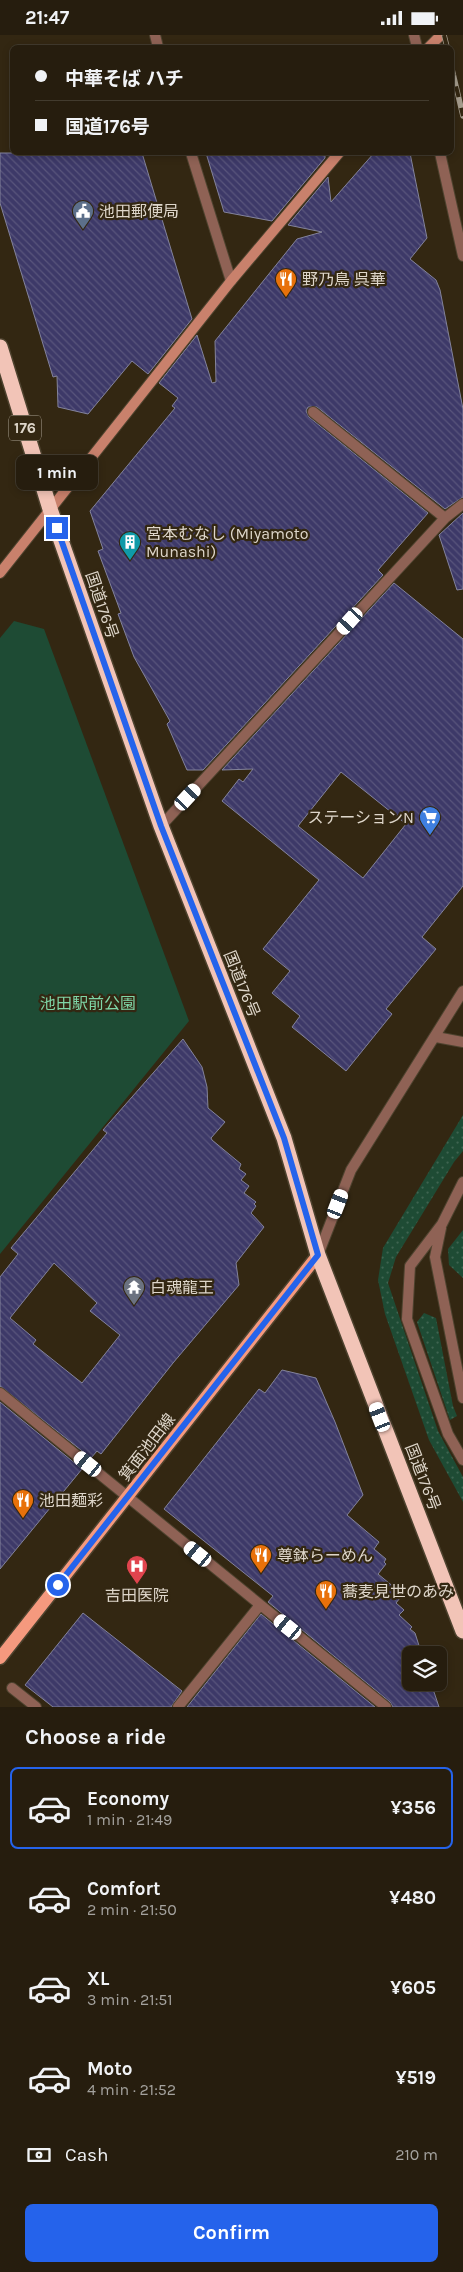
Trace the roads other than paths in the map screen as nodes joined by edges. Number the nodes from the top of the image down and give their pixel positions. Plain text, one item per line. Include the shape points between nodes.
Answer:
1 (441, 35) edge
2 (431, 45) edge
3 (192, 155) edge
4 (337, 155) edge
5 (440, 155) edge
6 (463, 256) edge
7 (231, 281) junction
8 (0, 347) edge
9 (313, 412) dead end
10 (463, 504) edge
11 (50, 509) junction
12 (445, 518) junction
13 (0, 573) edge
14 (161, 826) junction
15 (463, 991) edge
16 (436, 1037) junction
17 (463, 1041) edge
18 (463, 1182) edge
19 (442, 1224) junction
20 (318, 1255) junction
21 (0, 1393) edge
22 (463, 1399) edge
23 (463, 1460) edge
24 (128, 1497) junction
25 (260, 1605) junction
26 (463, 1631) edge
27 (0, 1658) edge
28 (12, 1688) dead end
29 (36, 1707) edge
30 (178, 1707) edge
31 (386, 1707) edge

1 - 2 street
3 - 7 street
4 - 7 street
5 - 6 street
7 - 11 street
8 - 11 highway, 国道176号 / 176
9 - 12 street
10 - 12 street
11 - 13 street
11 - 14 highway, 国道176号 / 176
12 - 14 street
14 - 20 highway, 国道176号 / 176 via 284,1138
15 - 16 street
16 - 17 street
16 - 20 street via 352,1169
18 - 19 street
19 - 22 street via 435,1257
19 - 23 street via 410,1266 407,1319 448,1434
20 - 24 main road, 箕面池田線
20 - 26 highway, 国道176号 / 176
21 - 24 street
24 - 25 street
24 - 27 main road, 箕面池田線
25 - 30 street
25 - 31 street
28 - 29 street

